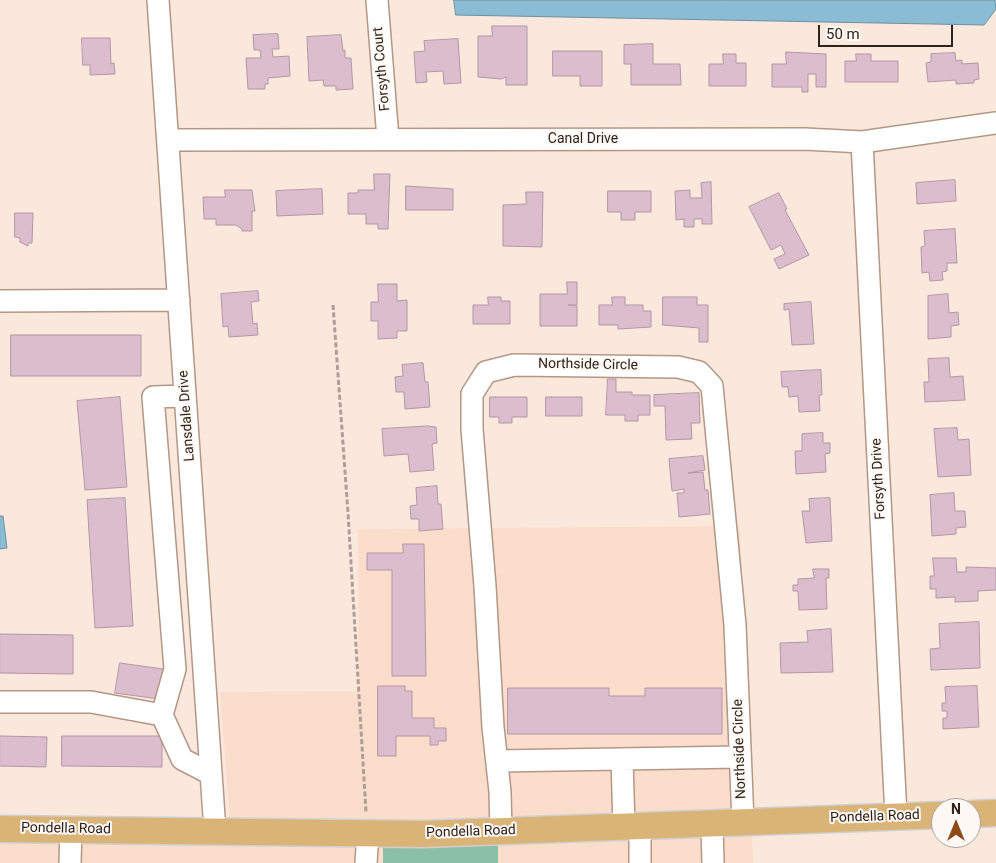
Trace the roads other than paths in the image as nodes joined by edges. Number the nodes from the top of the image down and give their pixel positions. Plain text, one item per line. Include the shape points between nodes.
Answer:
1 (158, 0) edge
2 (377, 0) edge
3 (996, 123) edge
4 (388, 139) junction
5 (168, 140) junction
6 (862, 142) junction
7 (179, 300) junction
8 (0, 301) edge
9 (185, 396) junction
10 (0, 702) edge
11 (162, 715) junction
12 (740, 757) junction
13 (622, 759) junction
14 (498, 761) junction
15 (211, 774) junction
16 (996, 813) edge
17 (981, 814) edge
18 (931, 815) edge
19 (896, 816) junction
20 (743, 822) junction
21 (712, 823) junction
22 (632, 826) junction
23 (0, 829) edge
24 (70, 830) junction
25 (215, 831) junction
26 (501, 831) junction
27 (368, 833) junction
28 (70, 863) edge
29 (366, 863) edge
30 (640, 863) edge
31 (713, 863) edge

1 - 5 street, Lansdale Drive
2 - 4 street, Forsyth Court
3 - 6 street, Canal Drive
4 - 5 street, Canal Drive
4 - 6 street, Canal Drive
5 - 7 street, Lansdale Drive
6 - 19 street, Forsyth Drive
7 - 8 street
7 - 9 street, Lansdale Drive
9 - 11 street via 153,397 175,669
9 - 15 street, Lansdale Drive
10 - 11 street via 91,702
11 - 15 street via 182,759
12 - 13 street
12 - 14 street, Northside Circle via 735,626 712,386 699,372 678,366 514,365 486,372 472,394 493,727
12 - 20 street, Northside Circle
13 - 14 street
13 - 22 street
14 - 26 street, Northside Circle
15 - 25 street, Lansdale Drive
16 - 17 main road
18 - 19 main road, Pondella Road
19 - 20 main road, Pondella Road
20 - 21 main road, Pondella Road
21 - 22 main road, Pondella Road
21 - 31 street
22 - 26 main road, Pondella Road
22 - 30 street
23 - 24 main road, Pondella Road
24 - 25 main road, Pondella Road
24 - 28 street
25 - 27 main road, Pondella Road
26 - 27 main road, Pondella Road
27 - 29 street

